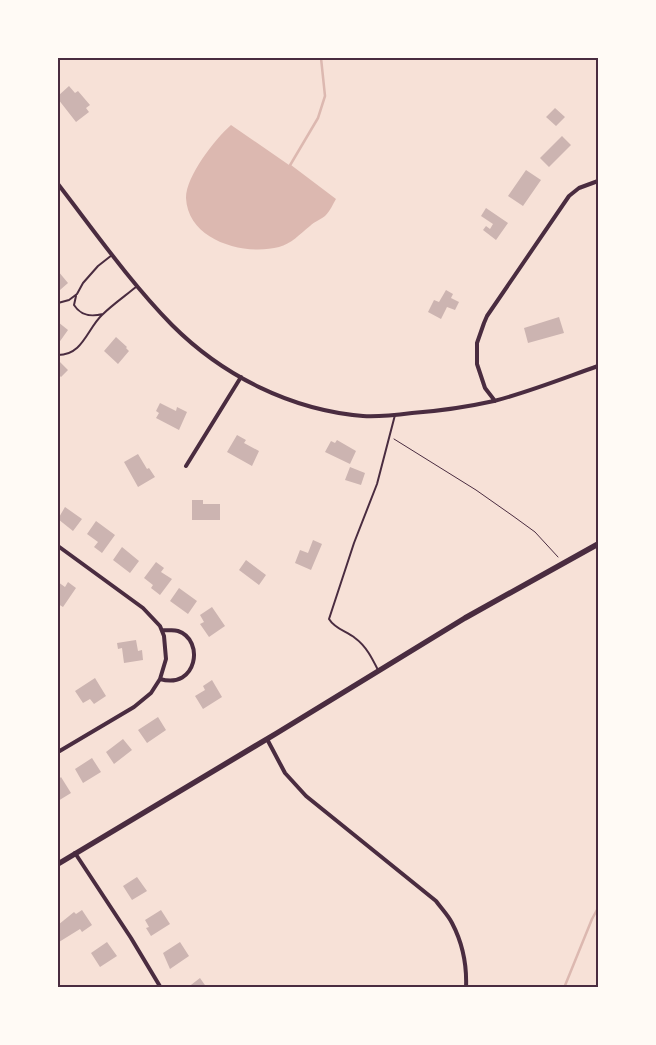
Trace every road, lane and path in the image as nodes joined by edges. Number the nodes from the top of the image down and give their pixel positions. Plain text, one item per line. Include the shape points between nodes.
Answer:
1 (598, 181) edge
2 (58, 184) edge
3 (112, 254) junction
4 (138, 286) junction
5 (77, 294) junction
6 (58, 303) edge
7 (103, 314) junction
8 (58, 355) edge
9 (598, 366) edge
10 (241, 377) junction
11 (495, 401) junction
12 (396, 415) junction
13 (391, 437) junction
14 (186, 466) dead end
15 (598, 544) edge
16 (58, 546) edge
17 (563, 563) junction
18 (162, 630) junction
19 (379, 671) junction
20 (160, 679) junction
21 (268, 739) junction
22 (58, 752) edge
23 (76, 853) junction
24 (58, 864) edge
25 (161, 988) edge
26 (466, 988) edge

1 - 11 street via 579,188 569,196 487,316 477,343 477,364 485,388
2 - 3 street
3 - 4 street
3 - 5 lane via 83,283
4 - 7 lane
4 - 10 street via 185,337
5 - 6 lane
5 - 7 lane via 74,305 80,312 91,316
7 - 8 lane via 86,340 75,350
9 - 11 street
10 - 12 street via 286,399 323,410 364,416
10 - 14 street
11 - 12 street
12 - 13 lane
13 - 17 path via 513,516 534,532
13 - 19 lane via 329,619 332,625 362,644
15 - 17 main road
16 - 18 street via 143,608
17 - 19 main road
18 - 20 street via 166,659
18 - 20 street via 184,634 194,650 193,663 182,678 168,682
19 - 21 main road
20 - 22 street via 151,693 134,707
21 - 23 main road
21 - 26 street via 285,773 306,796 436,901 452,923 461,946 467,974
23 - 24 main road
23 - 25 street

